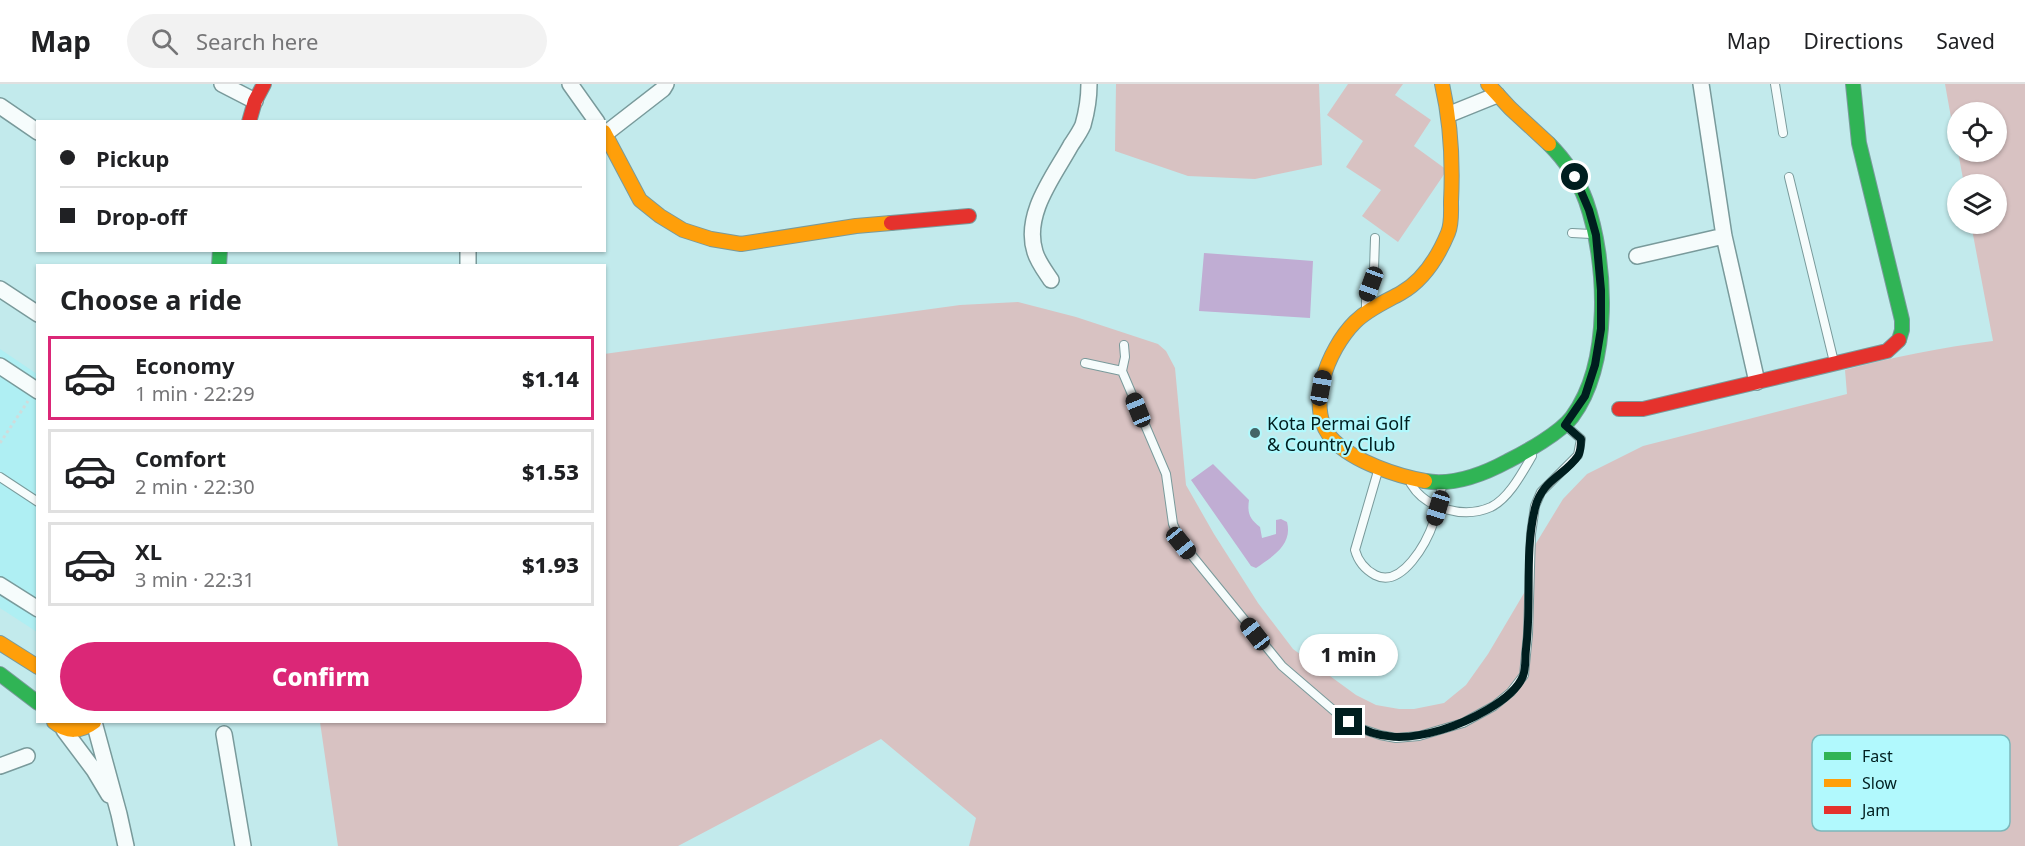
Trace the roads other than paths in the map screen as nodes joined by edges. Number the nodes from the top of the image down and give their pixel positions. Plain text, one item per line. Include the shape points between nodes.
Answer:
1 (222, 84) edge
2 (264, 84) edge
3 (570, 84) edge
4 (666, 84) edge
5 (1089, 84) edge
6 (1442, 84) edge
7 (1701, 84) edge
8 (1775, 84) edge
9 (1853, 84) edge
10 (1493, 89) edge
11 (255, 101) junction
12 (0, 106) edge
13 (1450, 114) junction
14 (250, 120) edge
15 (596, 120) edge
16 (606, 126) edge
17 (36, 131) edge
18 (1783, 133) dead end
19 (606, 136) edge
20 (1789, 177) dead end
21 (969, 216) dead end
22 (1572, 234) dead end
23 (1596, 235) junction
24 (1724, 236) junction
25 (1375, 238) dead end
26 (1637, 256) dead end
27 (1051, 280) dead end
28 (0, 289) edge
29 (1367, 311) junction
30 (36, 313) edge
31 (1124, 345) dead end
32 (1085, 363) dead end
33 (1834, 364) junction
34 (0, 366) edge
35 (1122, 371) junction
36 (1757, 382) junction
37 (36, 389) edge
38 (1619, 409) dead end
39 (1565, 425) junction
40 (1540, 442) junction
41 (1379, 468) junction
42 (0, 477) edge
43 (1407, 477) junction
44 (1442, 483) junction
45 (36, 501) edge
46 (1438, 508) junction
47 (0, 585) edge
48 (36, 608) edge
49 (0, 643) edge
50 (36, 666) edge
51 (0, 674) edge
52 (36, 701) edge
53 (92, 723) edge
54 (94, 723) edge
55 (59, 726) edge
56 (224, 734) dead end
57 (27, 756) dead end
58 (0, 766) edge
59 (119, 814) junction
60 (126, 846) edge
61 (243, 846) edge

1 - 11 street
2 - 11 street
3 - 15 street
4 - 16 street
5 - 27 street via 1082,127 1040,201 1033,224 1035,252
6 - 13 street
7 - 24 street
8 - 18 lane
9 - 33 street via 1858,143 1903,330 1897,345 1887,351
10 - 13 street
10 - 23 street via 1540,133 1575,177
11 - 14 street
12 - 17 street
13 - 29 street via 1450,228 1418,282
19 - 21 street via 640,200 683,230 711,239 741,244 856,226
20 - 33 lane
22 - 23 lane
23 - 39 street via 1601,329 1585,396
24 - 26 street
24 - 36 street
25 - 29 lane
28 - 30 street
29 - 41 street via 1348,331 1323,372 1322,413 1325,427 1341,448
31 - 35 lane
32 - 35 lane
33 - 36 street
34 - 37 street
35 - 39 lane via 1166,474 1173,524 1181,543 1268,651 1304,687 1359,728 1396,738 1419,736 1463,723 1503,699 1524,675 1535,506 1541,492 1581,448 1581,439
36 - 38 street via 1644,409
39 - 40 street
40 - 44 street via 1502,466
40 - 46 lane via 1515,486 1491,507 1465,512
41 - 43 street
41 - 46 lane via 1355,550 1370,572 1387,579 1400,572 1419,553
42 - 45 lane
43 - 44 street
43 - 46 lane via 1415,490
44 - 46 lane
47 - 48 street
49 - 50 street
51 - 52 street
53 - 55 street via 81,730
54 - 59 street
55 - 59 street via 94,770
56 - 61 street
57 - 58 street
59 - 60 street

